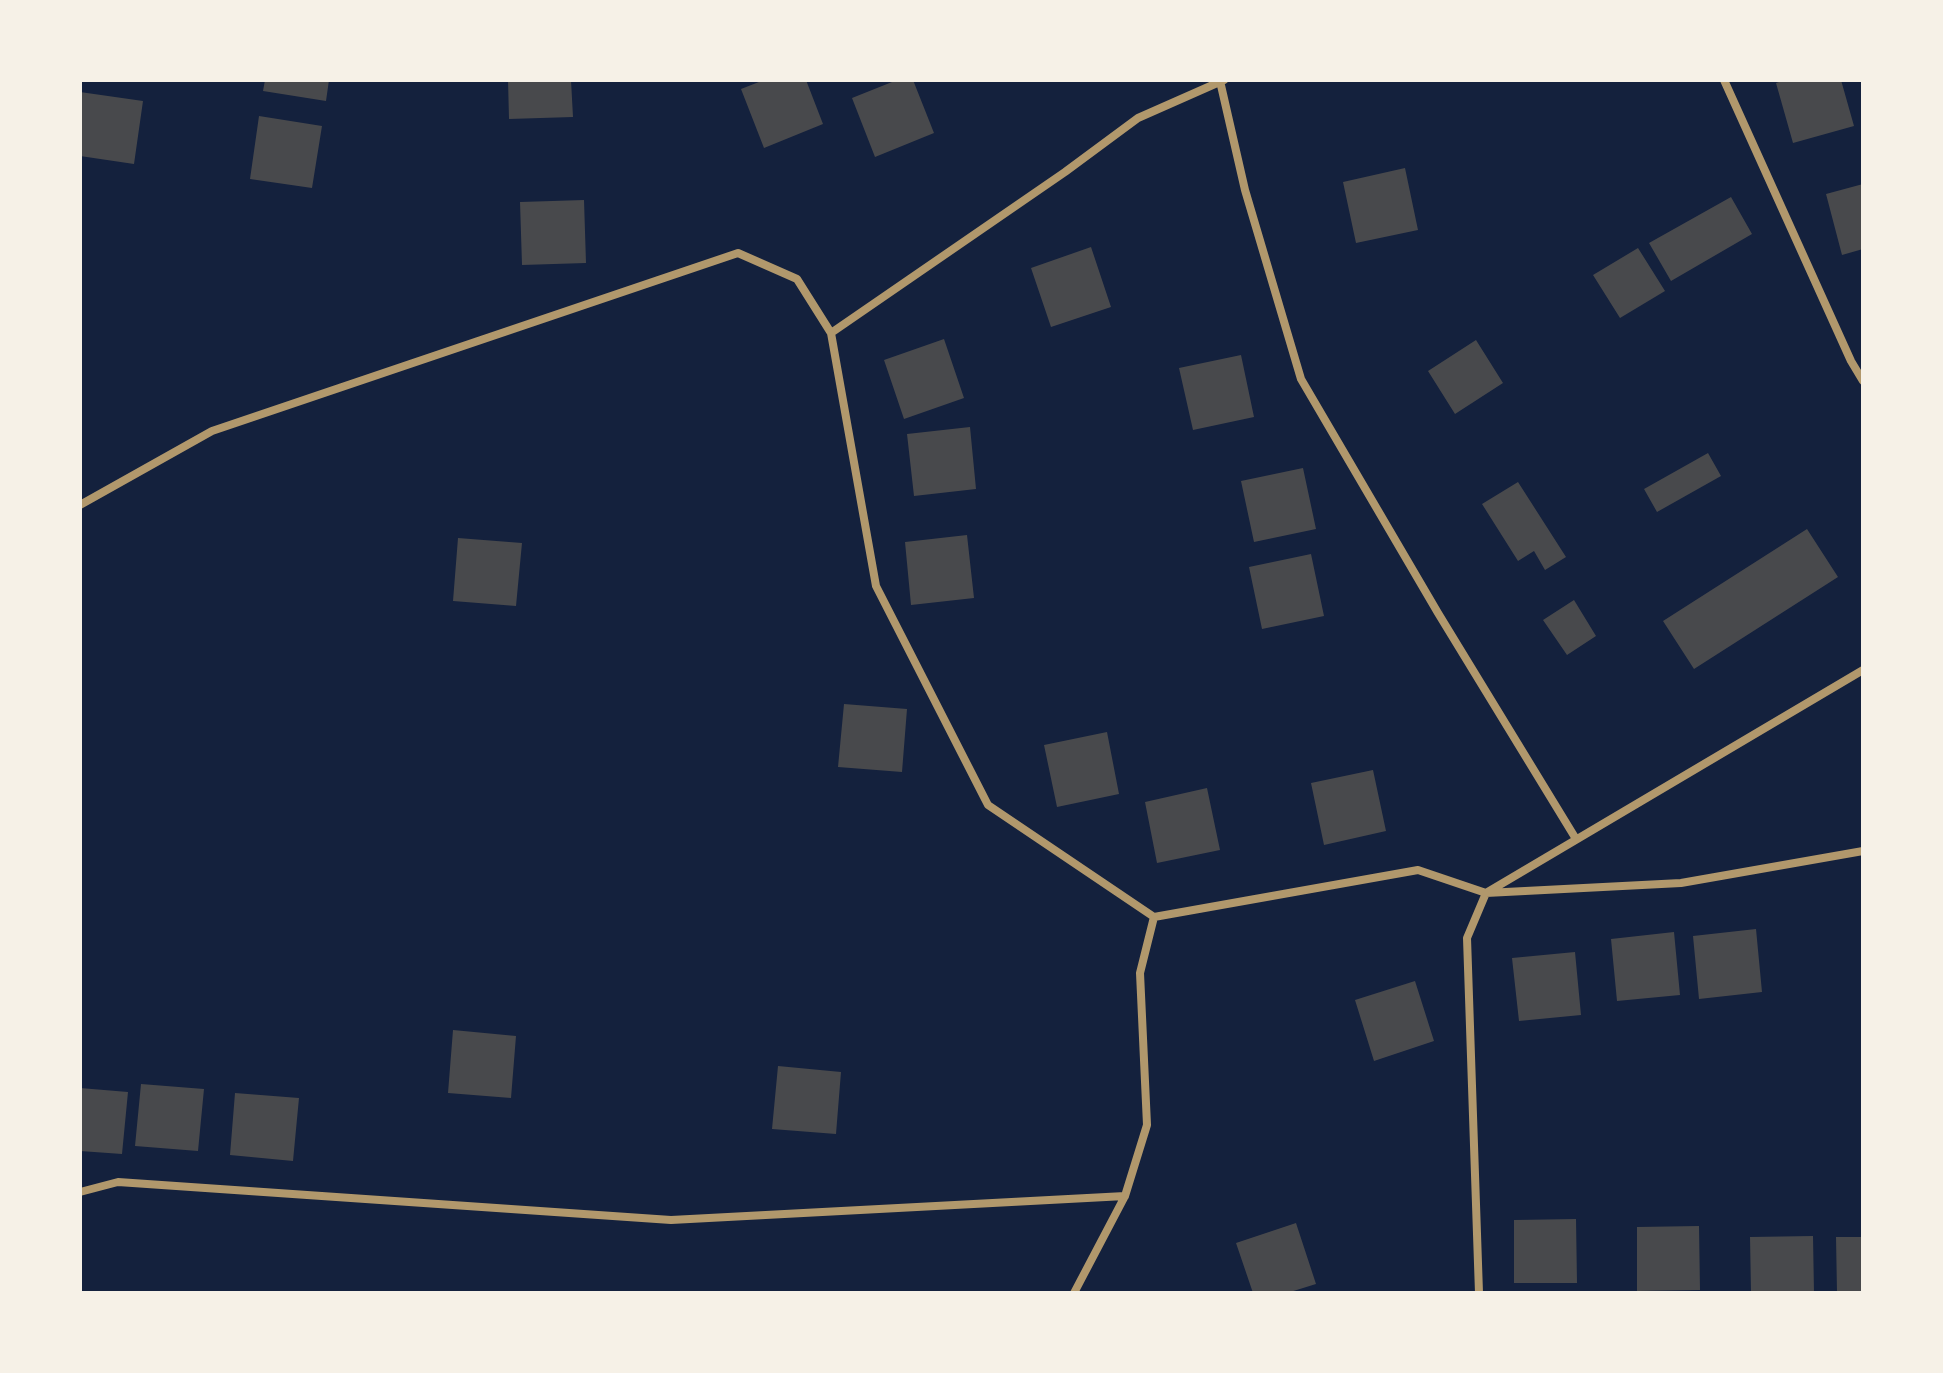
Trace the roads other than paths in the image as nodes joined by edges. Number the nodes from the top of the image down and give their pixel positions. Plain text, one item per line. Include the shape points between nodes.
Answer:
1 (1724, 80) edge
2 (1222, 81) edge
3 (831, 333) junction
4 (1863, 381) edge
5 (80, 505) edge
6 (1863, 670) edge
7 (1576, 839) junction
8 (1863, 851) edge
9 (1486, 893) junction
10 (1154, 917) junction
11 (80, 1192) edge
12 (1125, 1196) junction
13 (1074, 1293) edge
14 (1479, 1293) edge

1 - 4 street
2 - 3 street via 1138,118
2 - 7 street via 1245,190 1301,379
3 - 5 street via 797,279 738,253 212,431
3 - 10 street via 876,586 988,805
6 - 7 street
7 - 9 street
8 - 9 street via 1681,883
9 - 10 street via 1418,870
9 - 14 street via 1467,938
10 - 12 street via 1140,973 1147,1125
11 - 12 street via 118,1182 671,1220
12 - 13 street

